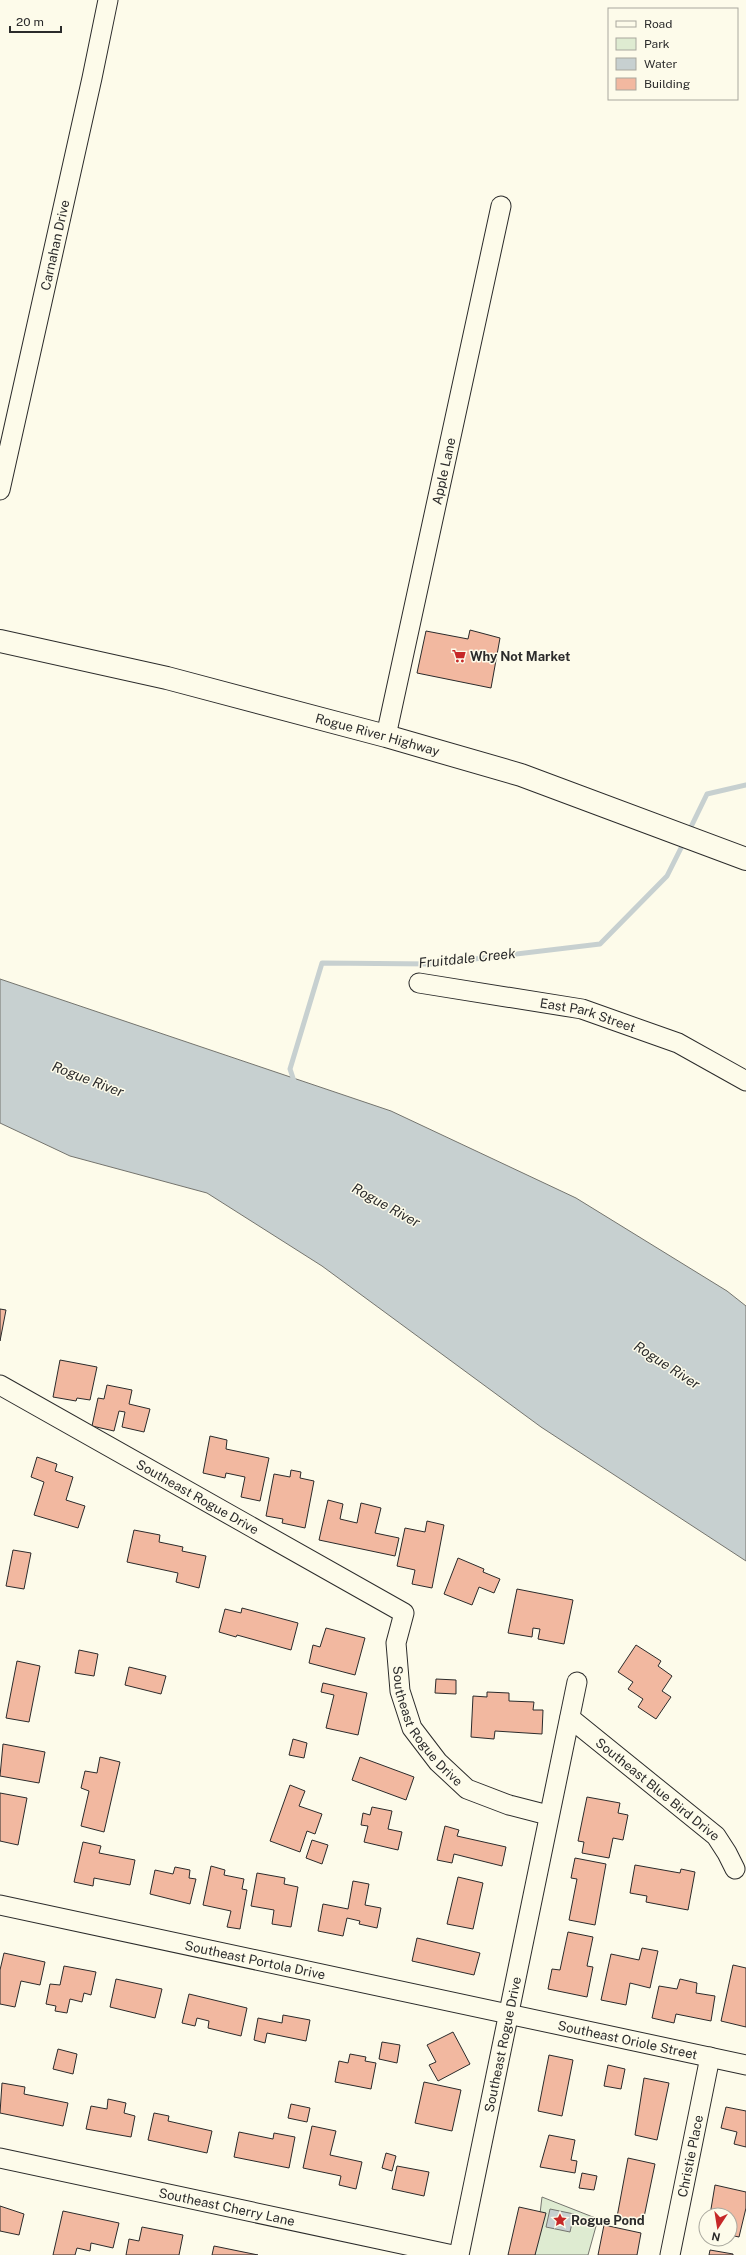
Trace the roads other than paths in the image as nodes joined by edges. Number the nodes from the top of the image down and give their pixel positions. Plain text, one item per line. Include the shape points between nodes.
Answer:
1 (108, 0) edge
2 (501, 206) dead end
3 (0, 490) edge
4 (0, 641) edge
5 (386, 736) junction
6 (746, 859) edge
7 (419, 983) dead end
8 (746, 1081) edge
9 (0, 1385) edge
10 (577, 1682) dead end
11 (570, 1718) junction
12 (548, 1815) junction
13 (735, 1869) dead end
14 (0, 1905) edge
15 (510, 2014) junction
16 (710, 2057) junction
17 (746, 2065) edge
18 (0, 2158) edge
19 (453, 2255) edge
20 (459, 2255) edge
21 (670, 2255) edge

1 - 3 street, Carnahan Drive
2 - 5 street, Apple Lane
4 - 5 main road, Rogue River Highway via 167,678
5 - 6 main road, Rogue River Highway via 521,775
7 - 8 street, East Park Street via 582,1009 678,1043
9 - 12 street, Southeast Rogue Drive via 404,1613 396,1643 400,1691 412,1728 438,1762 467,1789
10 - 11 street
11 - 12 street
11 - 13 street, Southeast Blue Bird Drive via 716,1836
12 - 15 street, Southeast Rogue Drive
14 - 15 street, Southeast Portola Drive
15 - 16 street, Southeast Oriole Street
15 - 20 street, Southeast Rogue Drive
16 - 17 street, Southeast Oriole Street
16 - 21 street, Christie Place
18 - 19 street, Southeast Cherry Lane

